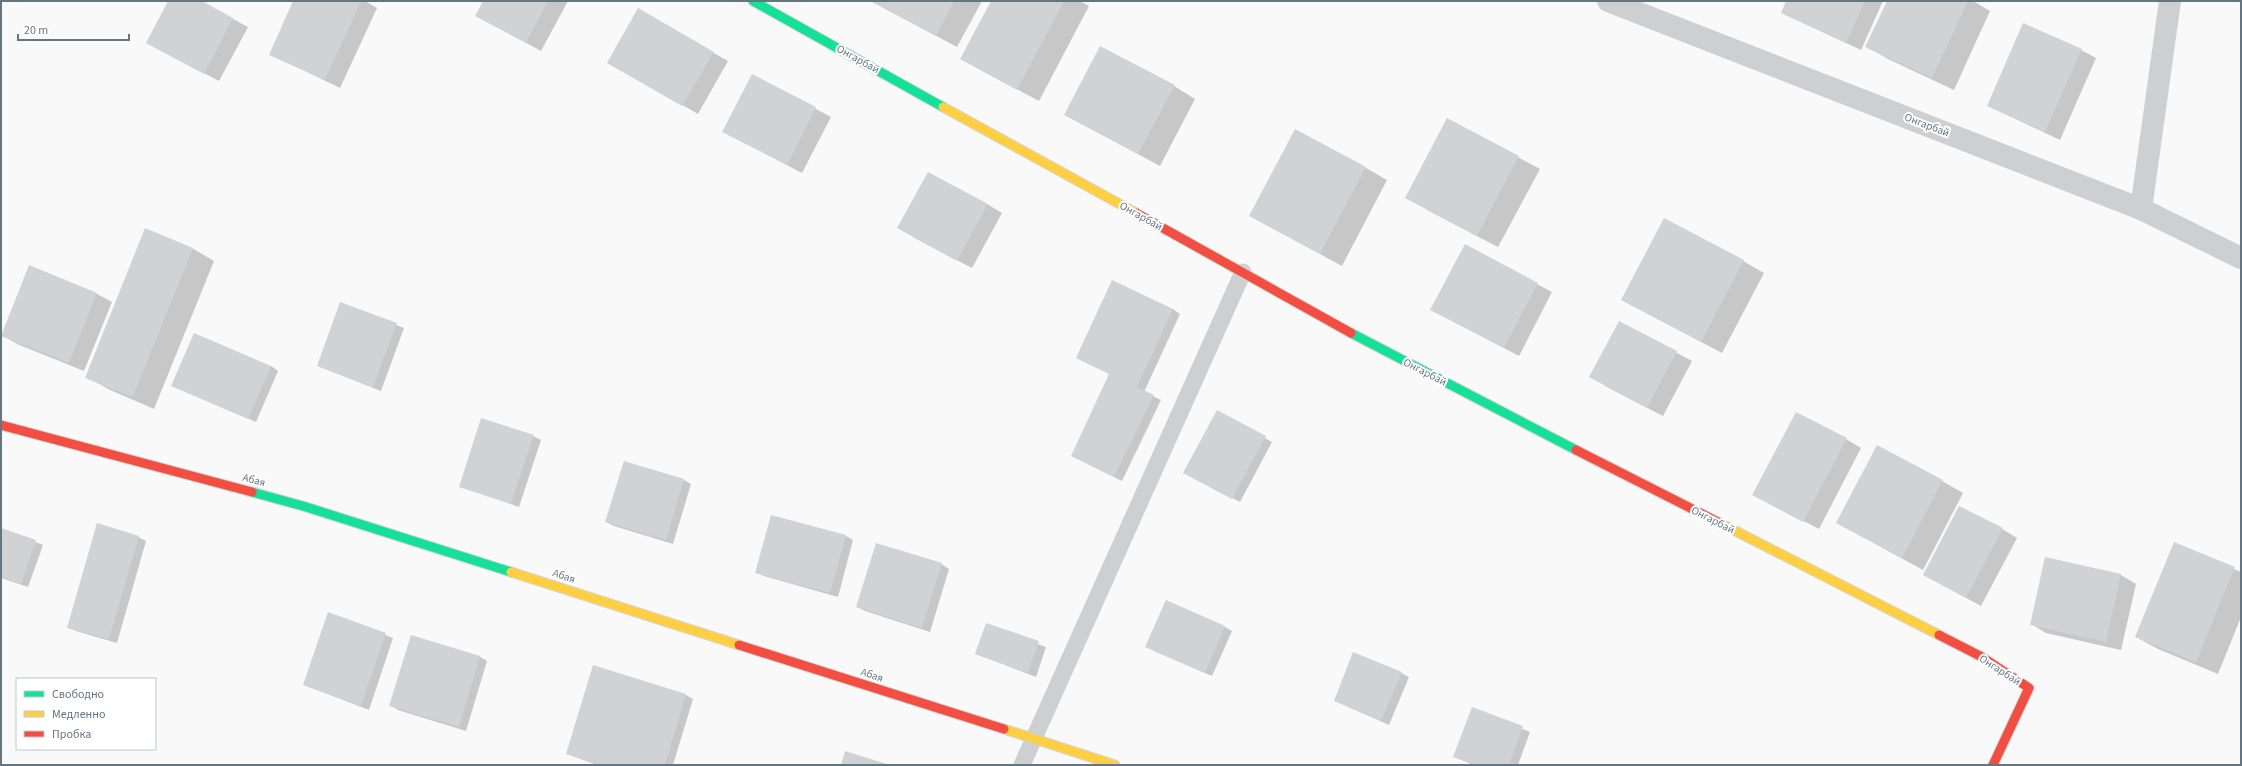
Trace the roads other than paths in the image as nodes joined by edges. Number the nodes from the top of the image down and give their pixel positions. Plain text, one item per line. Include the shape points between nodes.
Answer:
1 (753, 1) edge
2 (1608, 1) edge
3 (2170, 1) edge
4 (2141, 209) junction
5 (2241, 258) edge
6 (1243, 272) junction
7 (1, 425) edge
8 (1032, 739) junction
9 (1022, 765) edge
10 (1115, 765) edge
11 (1993, 765) edge

1 - 6 street, Онгарбай
2 - 4 street, Онгарбай
3 - 4 street
4 - 5 street, Онгарбай
6 - 8 lane
6 - 11 street, Онгарбай via 1393,356 1974,653 2029,688
7 - 8 street, Абая via 303,506
8 - 9 lane
8 - 10 street, Абая

